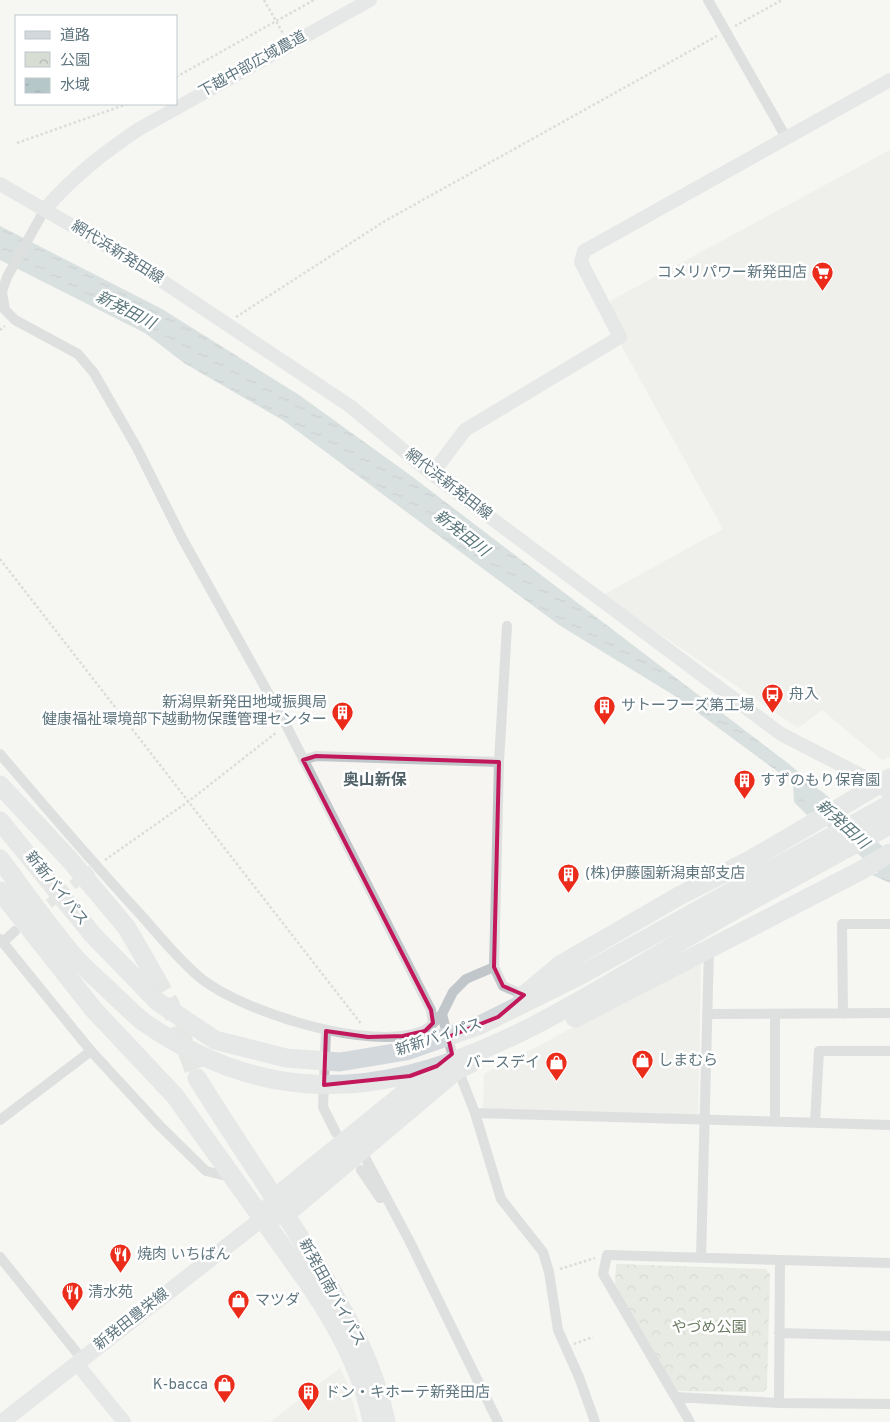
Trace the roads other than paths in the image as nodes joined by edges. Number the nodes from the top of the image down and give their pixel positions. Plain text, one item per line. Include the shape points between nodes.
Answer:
1 (370, 0) edge
2 (708, 0) edge
3 (890, 80) edge
4 (787, 139) junction
5 (0, 184) edge
6 (45, 209) junction
7 (432, 474) junction
8 (507, 626) dead end
9 (0, 754) edge
10 (302, 760) junction
11 (499, 762) junction
12 (0, 785) edge
13 (886, 786) edge
14 (890, 804) edge
15 (0, 820) edge
16 (890, 825) edge
17 (890, 853) edge
18 (0, 859) edge
19 (0, 891) edge
20 (890, 924) edge
21 (15, 931) dead end
22 (1, 940) edge
23 (708, 949) junction
24 (494, 967) junction
25 (154, 975) tunnel mouth
26 (524, 995) junction
27 (890, 1013) edge
28 (442, 1014) junction
29 (707, 1014) junction
30 (775, 1014) junction
31 (843, 1014) junction
32 (433, 1023) junction
33 (326, 1031) junction
34 (91, 1051) junction
35 (890, 1051) edge
36 (455, 1062) junction
37 (197, 1078) tunnel mouth
38 (475, 1113) junction
39 (0, 1120) edge
40 (704, 1121) junction
41 (775, 1122) junction
42 (815, 1123) junction
43 (890, 1125) edge
44 (336, 1133) dead end
45 (361, 1150) junction
46 (361, 1170) dead end
47 (234, 1178) junction
48 (276, 1198) junction
49 (286, 1214) junction
50 (262, 1218) junction
51 (409, 1240) junction
52 (0, 1257) edge
53 (701, 1258) junction
54 (780, 1260) junction
55 (890, 1263) edge
56 (779, 1333) junction
57 (890, 1336) edge
58 (79, 1361) junction
59 (676, 1398) junction
60 (779, 1403) junction
61 (890, 1404) edge
62 (2, 1422) edge
63 (124, 1422) edge
64 (372, 1422) edge
65 (386, 1422) edge
66 (498, 1422) edge
67 (595, 1422) edge
68 (690, 1422) edge

1 - 6 street, 下越中部広域農道 via 139,129 70,180
2 - 4 street
3 - 4 street
4 - 7 street via 584,251 581,262 620,337 465,430
5 - 6 street, 網代浜新発田線
6 - 7 street, 網代浜新発田線 via 126,257 350,406
6 - 10 street via 7,277 2,292 5,310 15,320 78,354 94,373 138,448 182,538 286,725
7 - 13 street, 網代浜新発田線 via 781,734
8 - 11 street
9 - 33 street via 94,868 203,980 248,1004
10 - 11 street via 316,756
10 - 32 street via 432,1010
11 - 24 street
12 - 25 highway via 70,860 127,928
13 - 26 highway via 844,804 750,860 679,896 560,965
14 - 15 highway, 新新バイパス via 579,976 480,1026 406,1051 340,1062 286,1058 215,1040 158,1002 93,935
16 - 18 highway, 新新バイパス via 707,926 590,998 486,1049 410,1076 341,1086 279,1082 211,1061 144,1022 74,957
17 - 23 highway
19 - 47 highway, 新発田南バイパス via 94,1010 175,1096
20 - 31 street via 842,924
21 - 22 street
22 - 34 street
23 - 29 street
23 - 36 highway via 592,1010
24 - 26 street via 503,986
24 - 28 street via 466,979 453,992
26 - 36 highway
27 - 31 street
28 - 32 street
28 - 36 street
29 - 30 street
29 - 40 street
30 - 31 street
30 - 41 street
32 - 33 street via 424,1031 404,1036 368,1037
33 - 44 street via 323,1107
34 - 39 street
34 - 47 street via 206,1171
35 - 42 street via 819,1051
36 - 38 street
36 - 45 highway
36 - 48 highway
37 - 48 highway, 新発田南バイパス via 228,1130
38 - 40 street
38 - 67 street via 501,1199 543,1252 558,1330
40 - 41 street
40 - 53 street
41 - 42 street
42 - 43 street
45 - 49 highway
45 - 51 street
46 - 51 street
47 - 50 highway, 新発田南バイパス
48 - 49 highway, 新発田南バイパス
48 - 50 highway
49 - 50 highway
49 - 65 highway, 新発田南バイパス via 355,1330 371,1367
50 - 58 main road, 新発田豊栄線
50 - 64 highway, 新発田南バイパス via 328,1311 359,1376
51 - 66 street
52 - 58 street
53 - 54 street
53 - 59 street via 607,1255 603,1274
54 - 55 street
54 - 56 street
56 - 57 street
56 - 60 street
58 - 62 main road, 新発田豊栄線
58 - 63 street
59 - 60 street
59 - 68 street
60 - 61 street

